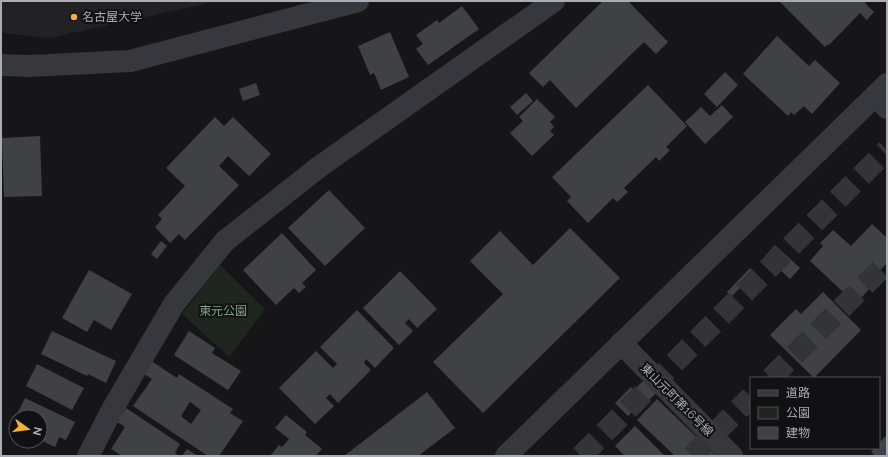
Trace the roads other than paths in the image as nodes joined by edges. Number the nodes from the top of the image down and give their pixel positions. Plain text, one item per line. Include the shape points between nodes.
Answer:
1 (358, 1) edge
2 (554, 1) edge
3 (1, 65) edge
4 (883, 96) edge
5 (621, 343) junction
6 (88, 456) edge
7 (506, 456) edge
8 (732, 456) edge

1 - 3 street via 130,61
2 - 6 street via 319,167 225,241 174,304 112,408
4 - 5 street
5 - 7 street
5 - 8 street, 東山元町第16号線

